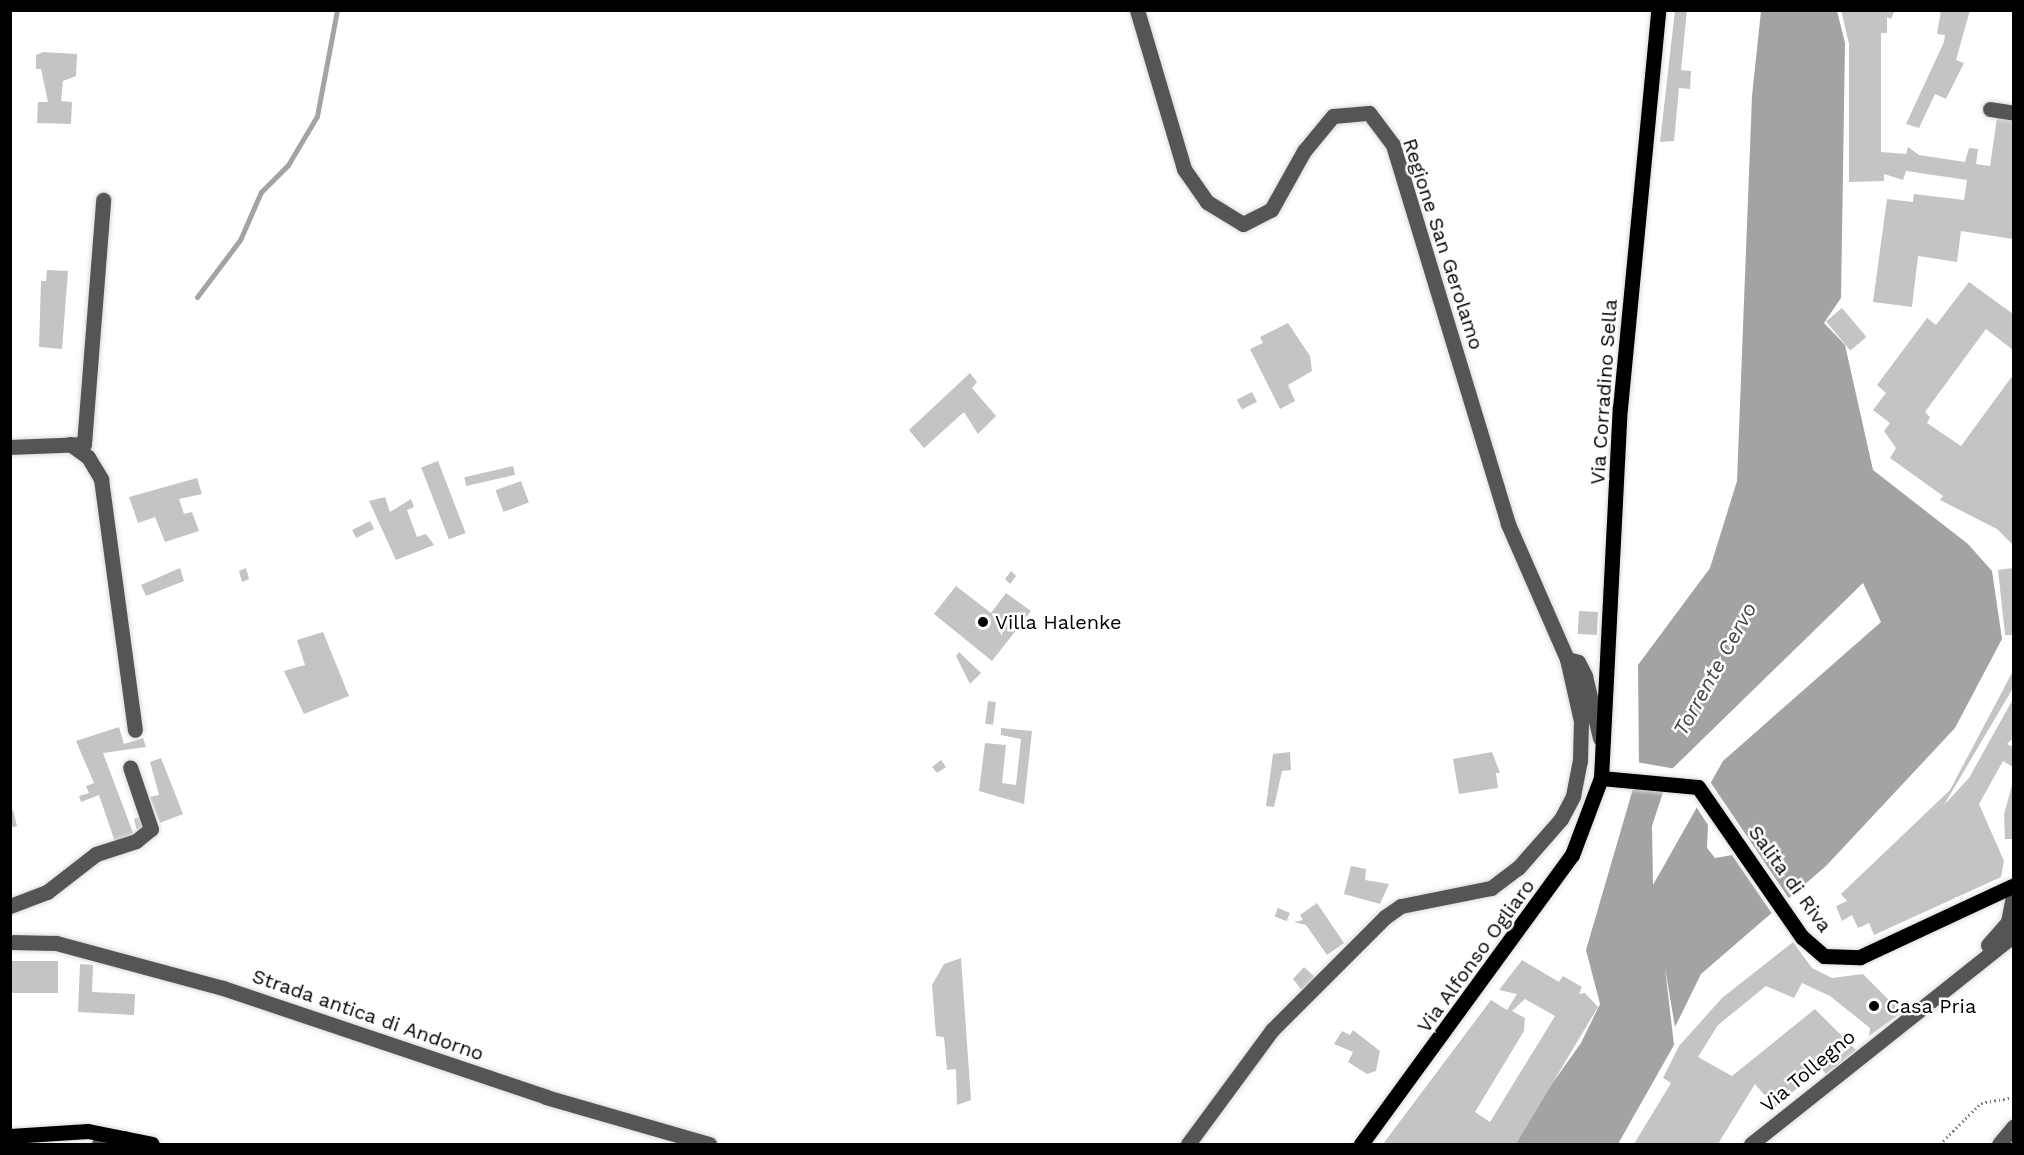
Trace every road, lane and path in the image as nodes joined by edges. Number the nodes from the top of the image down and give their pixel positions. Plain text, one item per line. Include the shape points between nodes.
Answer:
1 (1137, 10) edge
2 (1658, 10) edge
3 (1989, 109) dead end
4 (2013, 113) edge
5 (103, 200) dead end
6 (77, 444) junction
7 (10, 447) edge
8 (1568, 666) junction
9 (135, 730) dead end
10 (1602, 751) junction
11 (130, 767) dead end
12 (1600, 778) junction
13 (2013, 891) edge
14 (10, 906) edge
15 (2013, 934) edge
16 (10, 942) edge
17 (1974, 961) junction
18 (2013, 1098) edge
19 (2013, 1126) edge
20 (10, 1136) edge
21 (124, 1138) junction
22 (99, 1144) edge
23 (152, 1144) edge
24 (709, 1144) edge
25 (1188, 1144) edge
26 (1361, 1144) edge
27 (1752, 1144) edge
28 (1940, 1144) edge
29 (1999, 1144) edge

1 - 8 street, Regione San Gerolamo via 1184,169 1207,202 1243,224 1271,210 1304,151 1333,116 1369,113 1393,145 1508,524
2 - 10 main road, Via Corradino Sella via 1620,408
3 - 4 street
5 - 6 street
6 - 7 street
6 - 9 street via 101,478
8 - 10 street via 1578,663 1585,676
8 - 25 street via 1581,721 1580,761 1573,796 1561,819 1518,868 1491,888 1401,906 1385,917 1272,1030
10 - 12 main road, Via Corradino Sella
11 - 14 street via 151,829 136,841 88,859 47,892
12 - 13 main road, Salita di Riva via 1684,782 1709,800 1802,937 1824,956 1860,957
12 - 26 main road, Via Alfonso Ogliaro via 1572,855
13 - 17 street, Via Tollegno via 2008,922
15 - 17 street, Via Tollegno
16 - 24 street, Strada antica di Andorno via 56,943 98,952
17 - 27 street, Via Tollegno
18 - 28 path via 1981,1103
19 - 29 street
20 - 21 main road via 88,1131
21 - 22 street
21 - 23 main road

